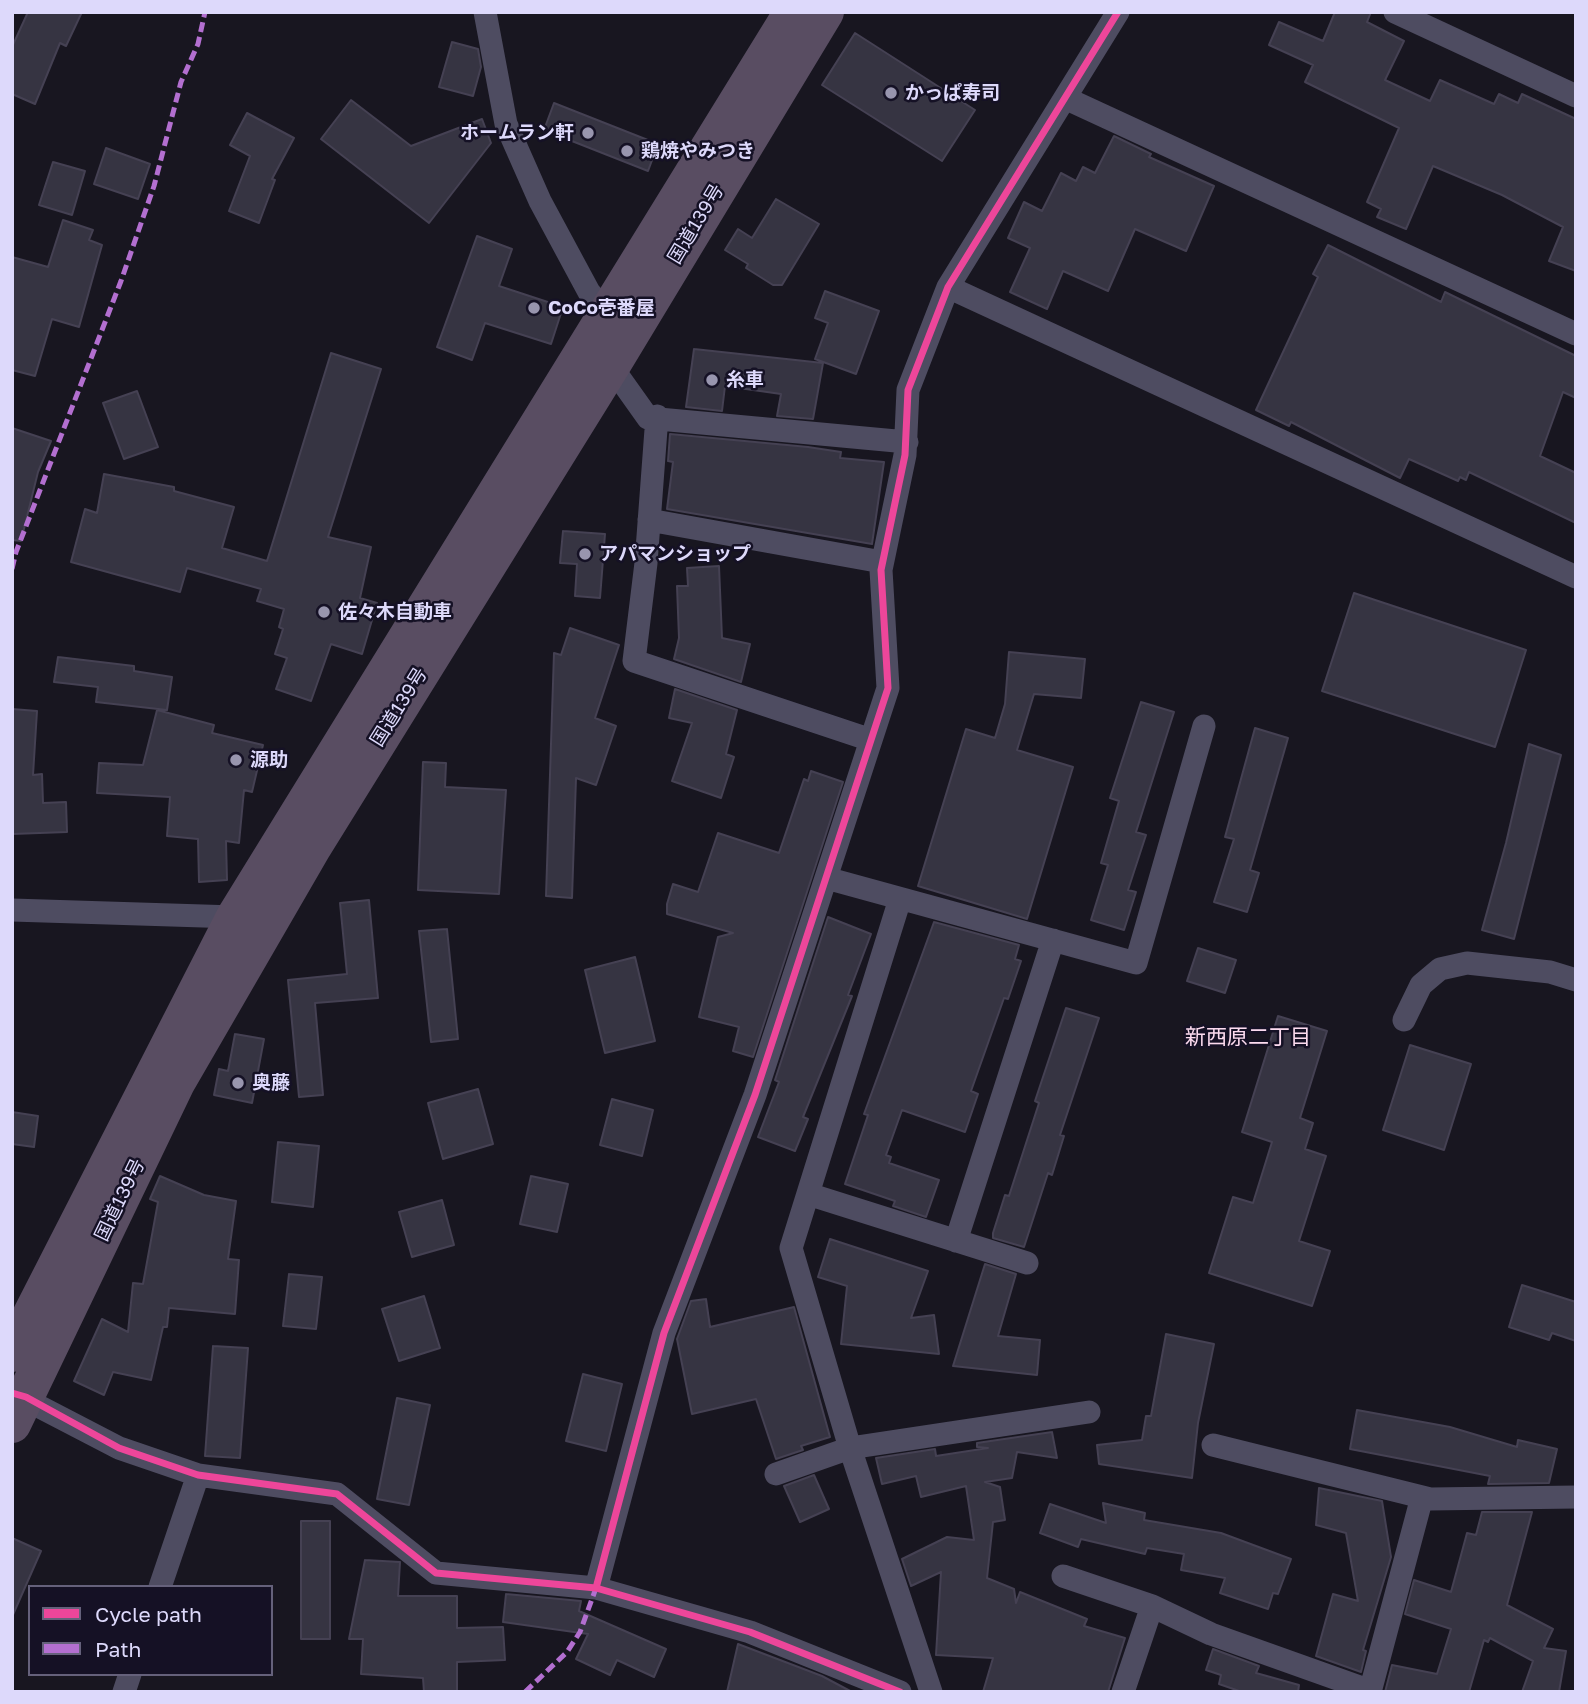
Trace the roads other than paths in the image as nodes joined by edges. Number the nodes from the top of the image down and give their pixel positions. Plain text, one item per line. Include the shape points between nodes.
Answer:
1 (485, 12) edge
2 (793, 12) edge
3 (825, 12) edge
4 (1118, 12) edge
5 (1395, 12) edge
6 (1576, 96) edge
7 (1065, 98) junction
8 (948, 287) junction
9 (607, 313) junction
10 (1576, 334) edge
11 (611, 366) junction
12 (657, 416) junction
13 (907, 442) junction
14 (649, 520) junction
15 (883, 562) junction
16 (1576, 577) edge
17 (1204, 726) dead end
18 (871, 740) junction
19 (826, 878) junction
20 (900, 899) junction
21 (12, 910) edge
22 (235, 917) junction
23 (1053, 940) junction
24 (1576, 980) edge
25 (1405, 1020) dead end
26 (808, 1194) junction
27 (956, 1241) junction
28 (1027, 1263) dead end
29 (12, 1353) edge
30 (17, 1405) edge
31 (1088, 1412) dead end
32 (1213, 1446) dead end
33 (850, 1448) junction
34 (776, 1474) dead end
35 (198, 1475) junction
36 (1422, 1497) junction
37 (1576, 1497) edge
38 (1063, 1576) dead end
39 (161, 1585) edge
40 (596, 1588) junction
41 (1152, 1606) junction
42 (864, 1683) edge
43 (1370, 1691) edge
44 (900, 1692) edge
45 (931, 1692) edge
46 (1123, 1692) edge

1 - 9 street via 506,124 540,201 589,292
2 - 9 highway, 国道139号
3 - 11 highway, 国道139号
4 - 7 street
5 - 6 street
7 - 8 street
7 - 10 street
8 - 13 street via 908,390
8 - 16 street
9 - 22 highway, 国道139号
11 - 12 street via 648,418
11 - 30 highway, 国道139号 via 312,848 183,1072
12 - 13 street
12 - 14 street
13 - 15 street
14 - 15 street
14 - 18 street via 634,661
15 - 18 street via 888,688
17 - 23 street via 1136,963
18 - 19 street
19 - 20 street
19 - 40 street via 755,1096 664,1332
20 - 23 street
20 - 26 street
21 - 22 street
22 - 29 highway, 国道139号
23 - 27 street
24 - 25 street via 1550,972 1467,963 1440,969 1421,985
26 - 27 street
26 - 33 street via 792,1248
27 - 28 street
30 - 35 street
31 - 33 street
32 - 36 street
33 - 34 street
33 - 45 street
35 - 39 street
35 - 40 street via 337,1494 436,1573
36 - 37 street
36 - 43 street
38 - 41 street
40 - 42 street via 750,1632
41 - 43 street via 1211,1634
41 - 46 street
42 - 44 street

